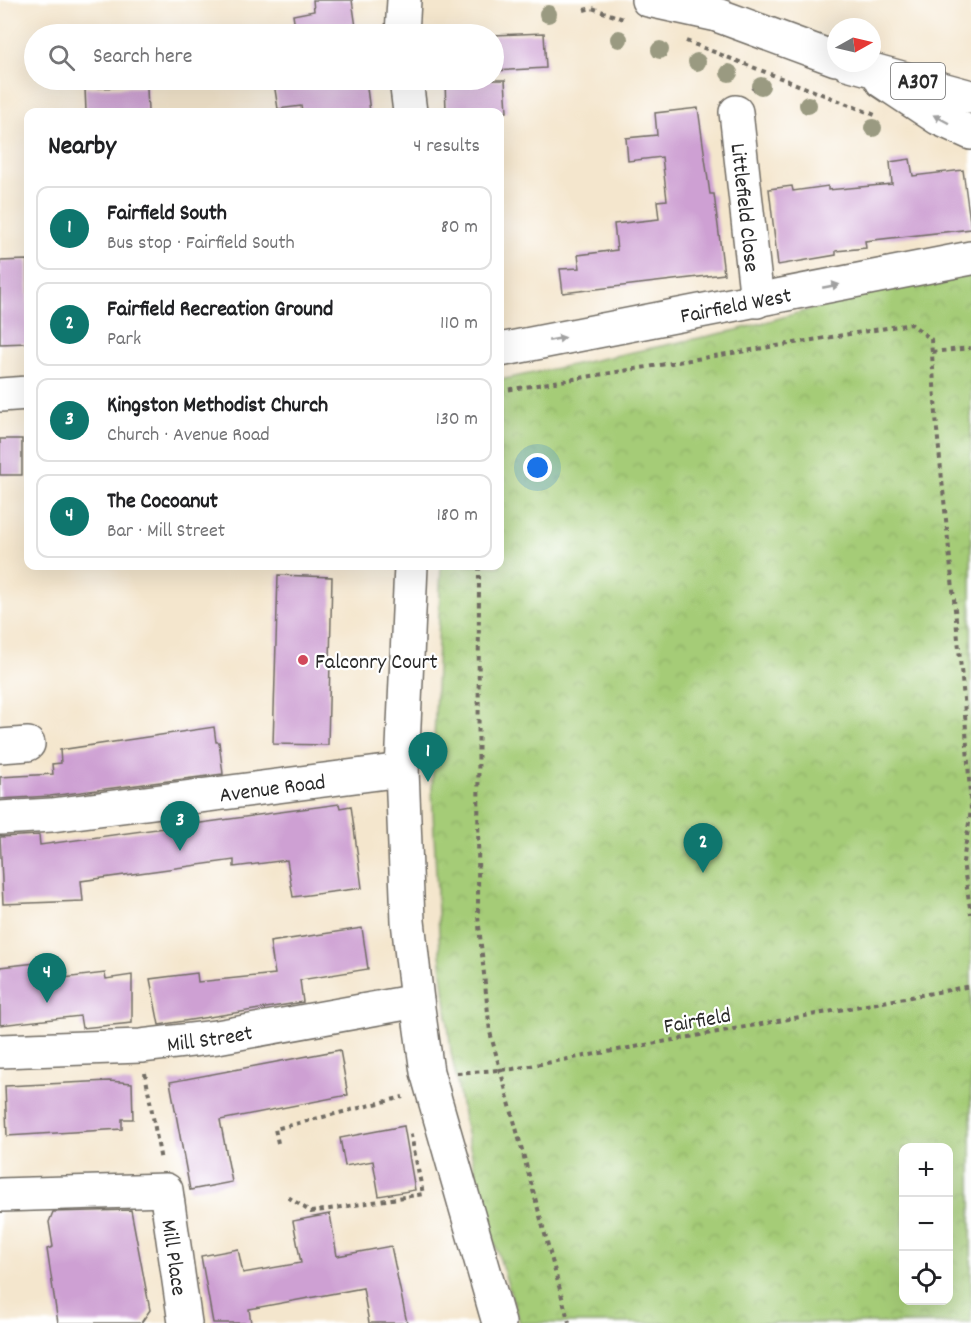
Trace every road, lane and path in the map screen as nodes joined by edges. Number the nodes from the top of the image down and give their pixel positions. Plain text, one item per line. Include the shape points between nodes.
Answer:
1 (404, 0) edge
2 (651, 6) edge
3 (705, 8) edge
4 (584, 10) dead end
5 (403, 24) edge
6 (678, 39) dead end
7 (827, 55) edge
8 (862, 72) edge
9 (881, 72) edge
10 (407, 90) edge
11 (971, 97) edge
12 (410, 108) edge
13 (736, 112) dead end
14 (885, 119) dead end
15 (971, 133) edge
16 (971, 258) edge
17 (757, 301) junction
18 (971, 348) edge
19 (504, 349) edge
20 (932, 352) junction
21 (504, 390) edge
22 (24, 393) edge
23 (0, 395) edge
24 (411, 570) edge
25 (479, 570) edge
26 (402, 770) junction
27 (0, 818) edge
28 (971, 914) edge
29 (971, 986) edge
30 (417, 1001) junction
31 (141, 1046) junction
32 (0, 1051) edge
33 (500, 1070) junction
34 (415, 1081) junction
35 (408, 1119) dead end
36 (278, 1143) dead end
37 (166, 1190) junction
38 (0, 1196) edge
39 (288, 1197) dead end
40 (185, 1323) edge
41 (499, 1323) edge
42 (569, 1323) edge

1 - 5 street
2 - 3 street, A307
2 - 4 path
3 - 7 street, A307
6 - 14 path
15 -> 8 street, A307 via 938,118
9 - 11 street, A307
10 - 12 street
13 - 17 street, Littlefield Close
17 -> 16 street, Fairfield West
19 -> 17 street, Fairfield West
18 - 20 path
20 - 21 path via 932,339 911,324
20 - 28 path via 964,699 971,810 963,862
22 - 23 street
24 - 26 street
25 - 33 path via 478,916 490,1032
26 - 27 street, Avenue Road via 52,815
26 - 30 street via 408,921
29 - 33 path, Fairfield
30 - 31 street, Mill Street via 217,1037
30 - 34 street
31 - 32 street, Mill Street
31 - 37 path
33 - 34 path, Fairfield
33 - 42 path
34 - 36 path via 404,1098 275,1129
34 - 41 street
35 - 39 path via 423,1194 311,1212
37 - 38 street
37 - 40 street, Mill Place

